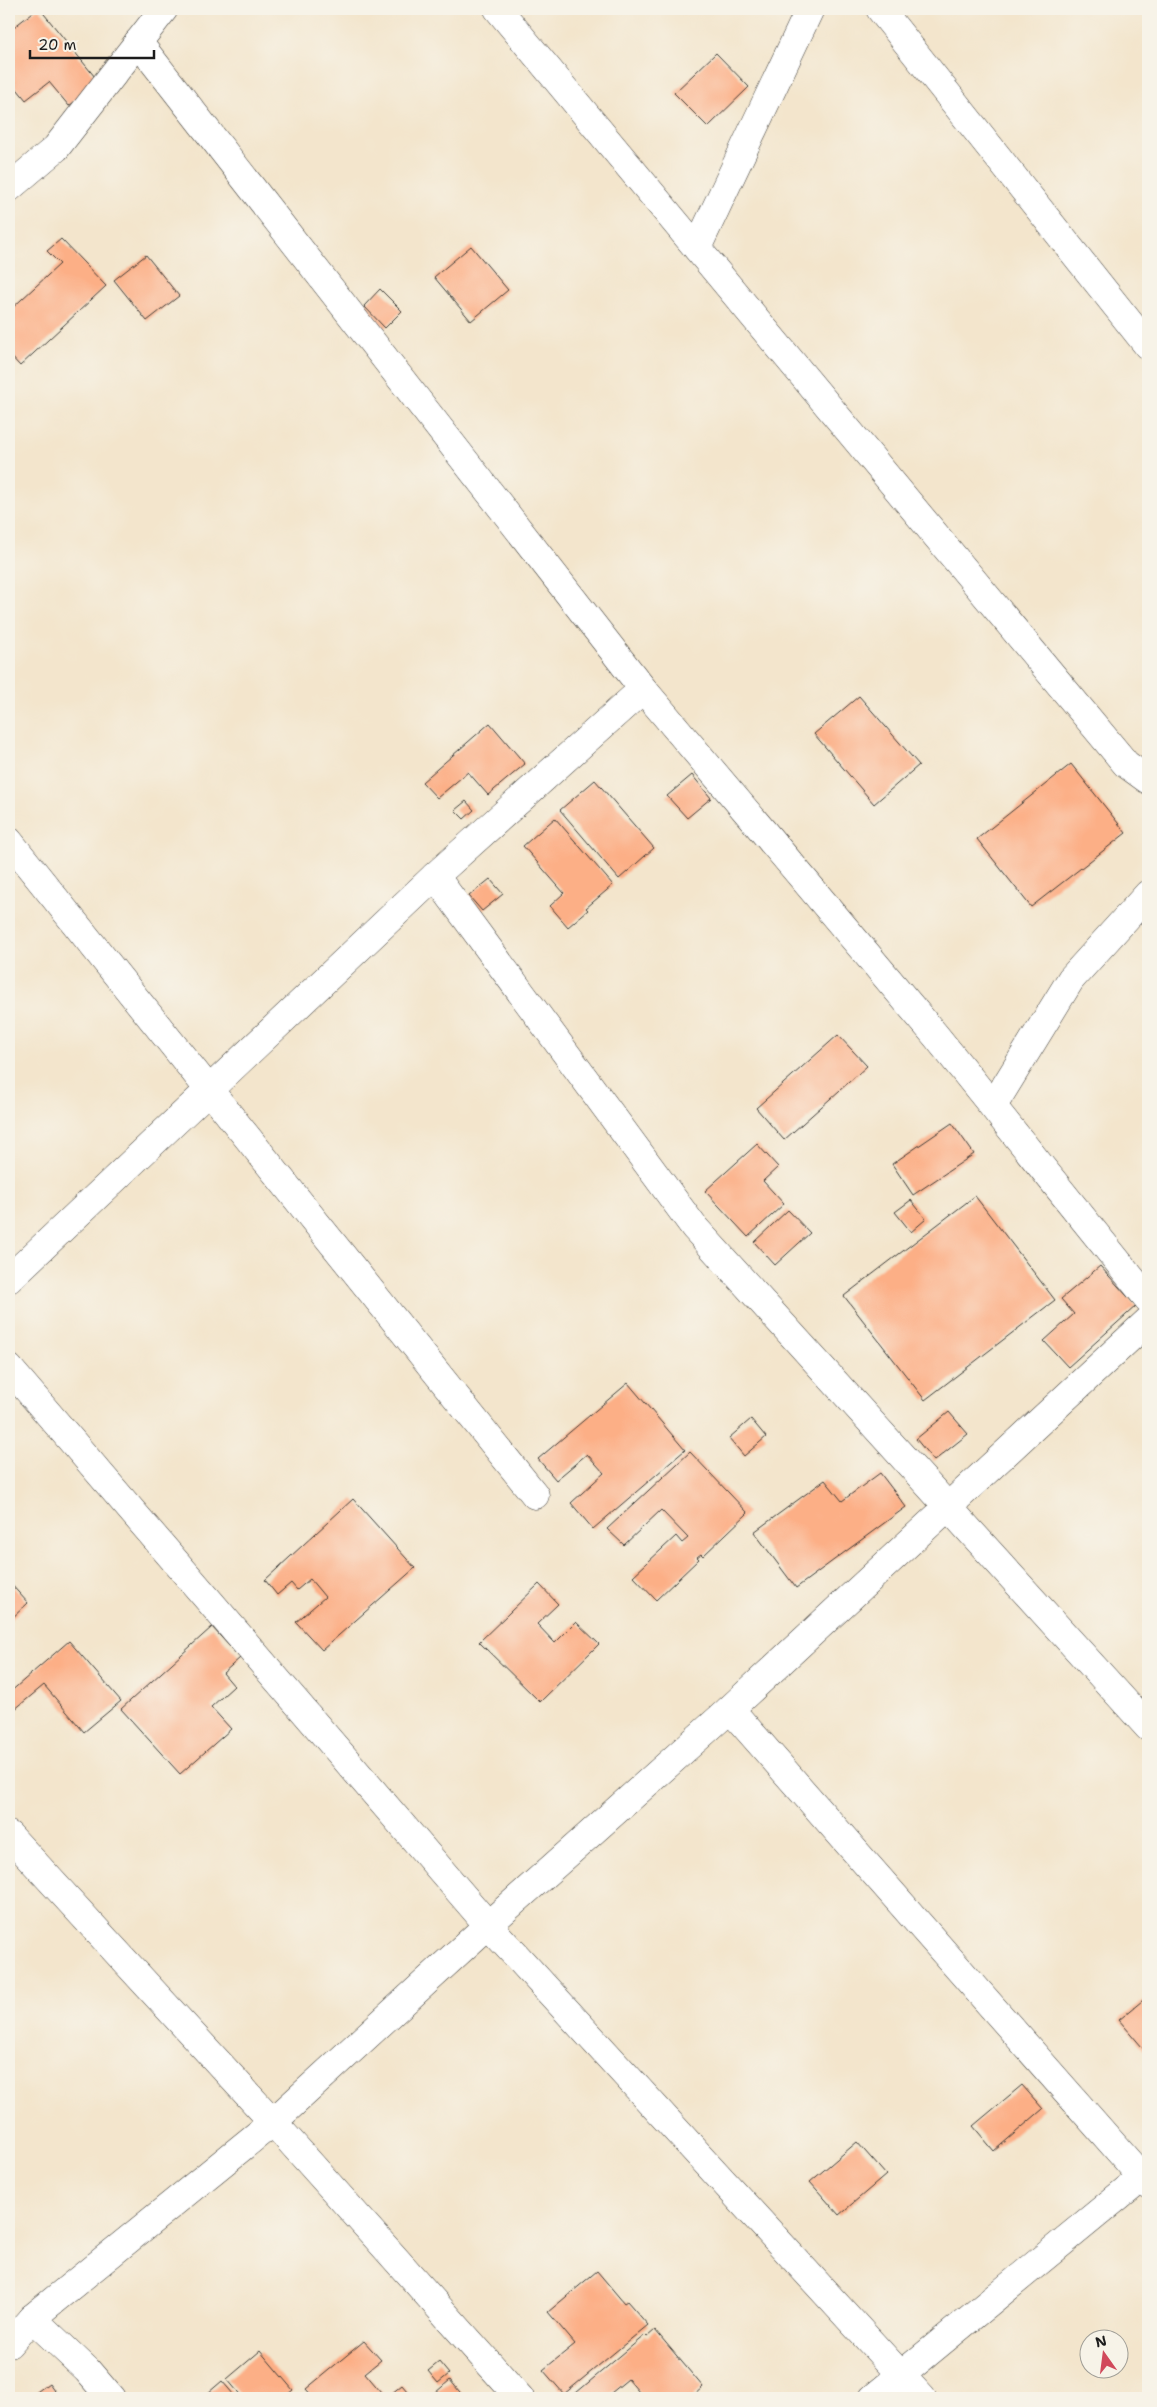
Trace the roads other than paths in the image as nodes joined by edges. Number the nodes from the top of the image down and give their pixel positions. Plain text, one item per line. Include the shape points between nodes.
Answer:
1 (164, 9) edge
2 (498, 9) edge
3 (810, 9) edge
4 (880, 9) edge
5 (138, 42) junction
6 (9, 188) edge
7 (697, 248) junction
8 (1148, 346) edge
9 (643, 689) junction
10 (1148, 780) edge
11 (9, 841) edge
12 (435, 876) junction
13 (1148, 894) edge
14 (209, 1089) junction
15 (993, 1106) junction
16 (9, 1279) edge
17 (1148, 1299) edge
18 (1148, 1321) edge
19 (9, 1368) edge
20 (536, 1496) dead end
21 (947, 1508) junction
22 (730, 1709) junction
23 (1148, 1727) edge
24 (9, 1835) edge
25 (488, 1926) junction
26 (273, 2122) junction
27 (1146, 2177) edge
28 (32, 2318) junction
29 (9, 2344) edge
30 (900, 2375) junction
31 (111, 2398) edge
32 (520, 2398) edge
33 (873, 2398) edge
34 (922, 2398) edge

1 - 5 street
2 - 7 street
3 - 7 street
4 - 8 street
5 - 6 street via 56,148
5 - 9 street
7 - 10 street via 1126,764
9 - 12 street
9 - 15 street
11 - 14 street
12 - 14 street
12 - 21 street via 694,1227
13 - 15 street via 1071,979
14 - 16 street
14 - 20 street
15 - 17 street
18 - 21 street
19 - 25 street
21 - 22 street
21 - 23 street
22 - 25 street
22 - 27 street
24 - 26 street
25 - 26 street
25 - 30 street
26 - 28 street
26 - 32 street
27 - 30 street
28 - 29 street
28 - 31 street via 87,2370
30 - 33 street
30 - 34 street

